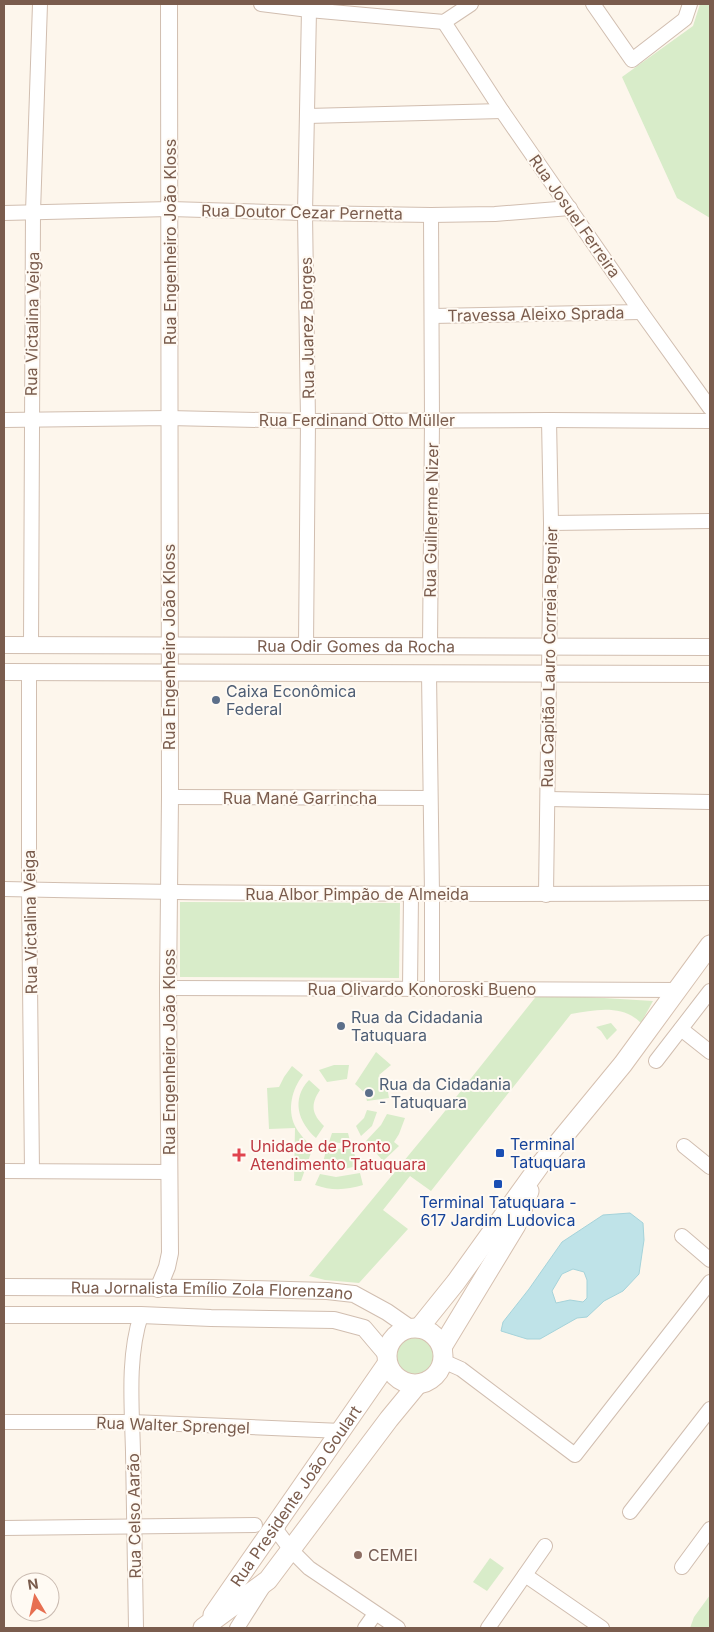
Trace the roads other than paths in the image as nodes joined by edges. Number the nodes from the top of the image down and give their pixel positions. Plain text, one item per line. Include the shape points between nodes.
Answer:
1 (40, 4) edge
2 (170, 4) edge
3 (261, 4) edge
4 (471, 4) edge
5 (593, 4) edge
6 (690, 4) edge
7 (309, 10) junction
8 (444, 22) junction
9 (502, 111) junction
10 (307, 116) junction
11 (570, 208) junction
12 (170, 209) junction
13 (33, 212) junction
14 (4, 213) edge
15 (305, 213) junction
16 (431, 215) junction
17 (641, 312) junction
18 (432, 316) junction
19 (710, 408) edge
20 (169, 418) junction
21 (4, 420) edge
22 (31, 420) junction
23 (432, 420) junction
24 (549, 420) junction
25 (308, 421) junction
26 (710, 421) edge
27 (710, 521) edge
28 (551, 524) junction
29 (4, 644) edge
30 (31, 645) junction
31 (169, 646) junction
32 (306, 646) junction
33 (430, 646) junction
34 (550, 647) junction
35 (710, 647) edge
36 (4, 672) edge
37 (29, 672) junction
38 (169, 672) junction
39 (429, 673) junction
40 (549, 674) junction
41 (710, 674) edge
42 (170, 797) junction
43 (430, 798) junction
44 (548, 800) junction
45 (710, 802) edge
46 (4, 889) edge
47 (28, 889) junction
48 (169, 893) junction
49 (710, 893) edge
50 (411, 894) junction
51 (432, 894) junction
52 (546, 895) junction
53 (710, 945) edge
54 (168, 988) junction
55 (410, 989) junction
56 (432, 989) junction
57 (677, 990) junction
58 (710, 991) edge
59 (681, 1028) junction
60 (710, 1052) edge
61 (656, 1060) dead end
62 (684, 1146) dead end
63 (540, 1165) junction
64 (710, 1167) edge
65 (4, 1171) edge
66 (32, 1171) junction
67 (169, 1172) junction
68 (682, 1236) dead end
69 (710, 1260) edge
70 (710, 1282) edge
71 (4, 1287) edge
72 (64, 1288) junction
73 (158, 1289) junction
74 (4, 1315) edge
75 (65, 1315) junction
76 (141, 1315) junction
77 (415, 1328) junction
78 (443, 1354) junction
79 (387, 1359) junction
80 (417, 1385) junction
81 (710, 1409) edge
82 (4, 1422) edge
83 (132, 1422) junction
84 (342, 1431) junction
85 (630, 1512) dead end
86 (280, 1517) junction
87 (255, 1525) dead end
88 (134, 1526) junction
89 (4, 1528) edge
90 (710, 1529) edge
91 (545, 1546) dead end
92 (291, 1550) junction
93 (682, 1567) dead end
94 (525, 1575) junction
95 (268, 1580) junction
96 (375, 1614) junction
97 (136, 1628) edge
98 (203, 1628) edge
99 (237, 1628) edge
100 (365, 1628) edge
101 (398, 1628) edge
102 (488, 1628) edge
103 (602, 1628) edge

1 - 13 street, Rua Victalina Veiga
2 - 12 street, Rua Engenheiro João Kloss
3 - 7 street
4 - 8 street
5 - 6 street via 632,60 685,19
7 - 8 street
7 - 10 street, Rua Juarez Borges
8 - 9 street, Rua Josuel Ferreira
9 - 10 street
9 - 11 street, Rua Josuel Ferreira
10 - 15 street, Rua Juarez Borges
11 - 16 street, Rua Doutor Cezar Pernetta
11 - 17 street, Rua Josuel Ferreira
12 - 13 street, Rua Doutor Cezar Pernetta
12 - 15 street, Rua Doutor Cezar Pernetta
12 - 20 street, Rua Engenheiro João Kloss
13 - 14 street, Rua Doutor Cezar Pernetta
13 - 22 street, Rua Victalina Veiga
15 - 16 street, Rua Doutor Cezar Pernetta
15 - 25 street, Rua Juarez Borges
16 - 18 street, Rua Guilherme Nizer
17 - 18 street, Travessa Aleixo Sprada
17 - 19 street, Rua Josuel Ferreira
18 - 23 street, Rua Guilherme Nizer
20 - 22 street, Rua Ferdinand Otto Müller
20 - 25 street, Rua Ferdinand Otto Müller
20 - 31 street, Rua Engenheiro João Kloss
21 - 22 street, Rua Ferdinand Otto Müller
22 - 30 street, Rua Victalina Veiga
23 - 24 street, Rua Ferdinand Otto Müller
23 - 25 street, Rua Ferdinand Otto Müller
23 - 33 street, Rua Guilherme Nizer
24 - 26 street, Rua Ferdinand Otto Müller
24 - 28 street, Rua Capitão Lauro Correia Regnier
25 - 32 street, Rua Juarez Borges
27 - 28 street
28 - 34 street, Rua Capitão Lauro Correia Regnier
29 - 30 street, Rua Odir Gomes da Rocha
30 - 31 street, Rua Odir Gomes da Rocha
31 - 32 street, Rua Odir Gomes da Rocha
31 - 38 street, Rua Engenheiro João Kloss
32 - 33 street, Rua Odir Gomes da Rocha
33 - 34 street, Rua Odir Gomes da Rocha
34 - 35 street, Rua Odir Gomes da Rocha
34 - 40 street, Rua Capitão Lauro Correia Regnier
36 - 37 street, Rua Odir Gomes da Rocha
37 - 38 street, Rua Odir Gomes da Rocha
37 - 47 street, Rua Victalina Veiga
38 - 39 street, Rua Odir Gomes da Rocha
38 - 42 street, Rua Engenheiro João Kloss
39 - 40 street, Rua Odir Gomes da Rocha
39 - 43 street
40 - 41 street, Rua Odir Gomes da Rocha
40 - 44 street, Rua Capitão Lauro Correia Regnier
42 - 43 street, Rua Mané Garrincha
42 - 48 street, Rua Engenheiro João Kloss
43 - 51 street
44 - 45 street
44 - 52 street, Rua Capitão Lauro Correia Regnier
46 - 47 street, Rua Albor Pimpão de Almeida
47 - 48 street, Rua Albor Pimpão de Almeida
47 - 66 street, Rua Victalina Veiga
48 - 50 street, Rua Albor Pimpão de Almeida
48 - 54 street, Rua Engenheiro João Kloss
49 - 52 street, Rua Albor Pimpão de Almeida
50 - 51 street, Rua Albor Pimpão de Almeida
50 - 55 street
51 - 52 street, Rua Albor Pimpão de Almeida
51 - 56 street
53 - 57 main road, Rua Presidente João Goulart
54 - 55 street, Rua Olivardo Konoroski Bueno
54 - 67 street, Rua Engenheiro João Kloss
55 - 56 street, Rua Olivardo Konoroski Bueno
56 - 57 street, Rua Olivardo Konoroski Bueno
57 - 63 main road, Rua Presidente João Goulart via 623,1064
58 - 59 street
59 - 60 street
59 - 61 street
62 - 64 street
63 - 77 main road, Rua Presidente João Goulart via 456,1282
63 - 78 main road, Rua Presidente João Goulart via 516,1225
65 - 66 street
66 - 67 street
67 - 73 street, Rua Engenheiro João Kloss via 170,1253
68 - 69 street
70 - 78 street via 574,1454
71 - 72 street, Rua Jornalista Emílio Zola Florenzano
72 - 73 street, Rua Jornalista Emílio Zola Florenzano
72 - 75 street via 58,1300
73 - 77 street, Rua Jornalista Emílio Zola Florenzano via 306,1290 354,1294
74 - 75 street, Rua Jornalista Emílio Zola Florenzano
75 - 76 street, Rua Jornalista Emílio Zola Florenzano
76 - 79 street, Rua Jornalista Emílio Zola Florenzano via 334,1320 364,1328
76 - 83 street, Rua Celso Aarão via 133,1349
77 - 78 main road via 433,1334
77 - 79 main road, Rua Presidente João Goulart via 394,1337
78 - 80 main road, Rua Presidente João Goulart via 440,1370 434,1378
79 - 80 main road via 392,1373 399,1380
79 - 84 main road, Rua Presidente João Goulart
80 - 92 main road, Rua Presidente João Goulart
81 - 85 street
82 - 83 street, Rua Walter Sprengel
83 - 84 street, Rua Walter Sprengel
83 - 88 street, Rua Celso Aarão
84 - 86 main road, Rua Presidente João Goulart
86 - 92 street via 278,1531
86 - 98 main road, Rua Presidente João Goulart
87 - 88 street
88 - 89 street
88 - 97 street, Rua Celso Aarão
90 - 93 street
91 - 94 street
92 - 95 main road, Rua Presidente João Goulart
92 - 96 street via 308,1568
94 - 102 street
94 - 103 street
95 - 98 main road, Rua Presidente João Goulart
95 - 99 street, Rua Presidente João Goulart
96 - 100 street
96 - 101 street

